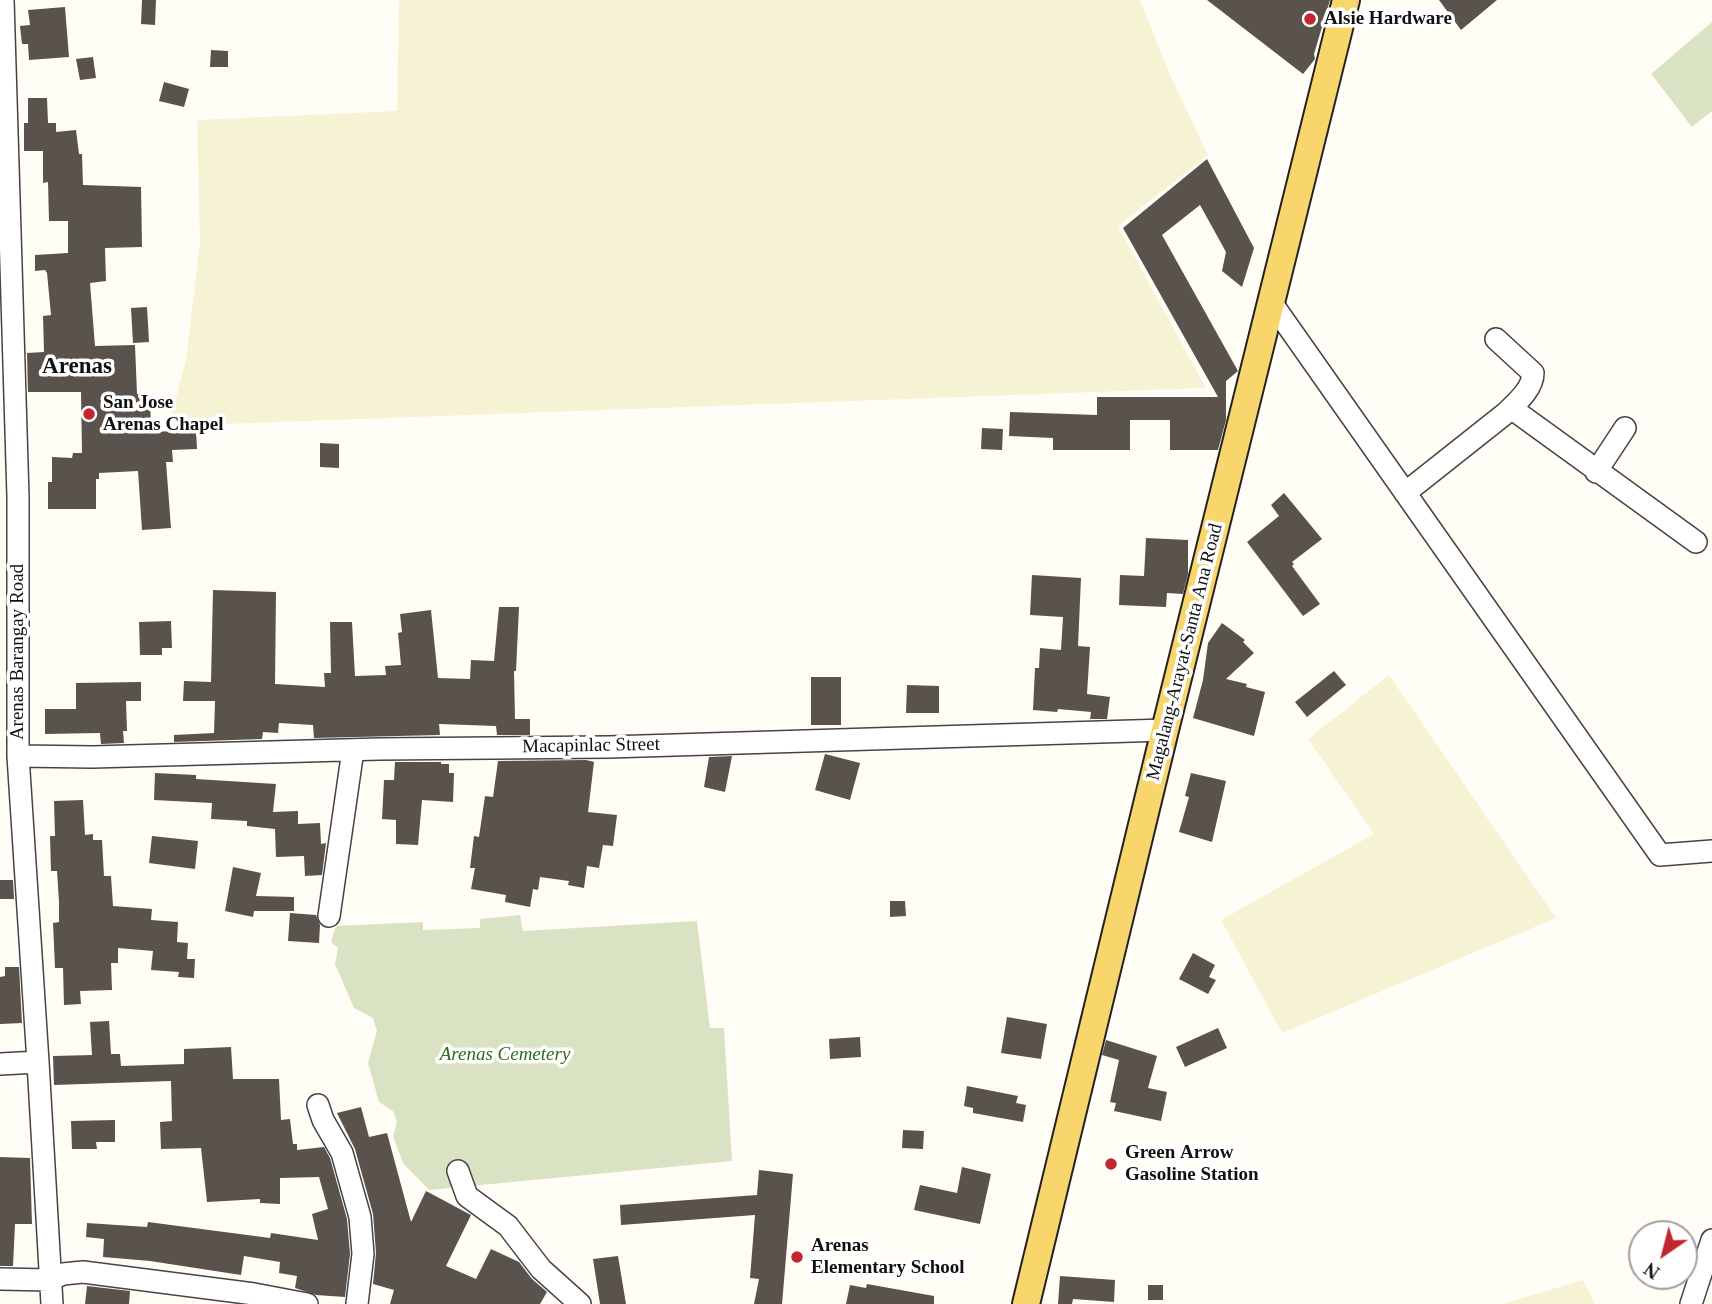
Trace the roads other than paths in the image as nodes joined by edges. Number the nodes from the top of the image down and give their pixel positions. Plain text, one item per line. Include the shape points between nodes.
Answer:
1 (2, 0) edge
2 (1346, 0) edge
3 (1271, 302) junction
4 (1496, 339) dead end
5 (1511, 408) junction
6 (1625, 428) dead end
7 (1596, 472) junction
8 (1405, 492) junction
9 (9, 517) edge
10 (1696, 542) dead end
11 (1165, 730) junction
12 (353, 750) junction
13 (18, 756) junction
14 (1712, 851) edge
15 (329, 916) dead end
16 (38, 1062) junction
17 (0, 1064) edge
18 (318, 1105) dead end
19 (458, 1171) dead end
20 (1712, 1240) edge
21 (0, 1279) edge
22 (50, 1280) junction
23 (52, 1304) edge
24 (307, 1304) edge
25 (356, 1304) edge
26 (580, 1304) edge
27 (1026, 1304) edge
28 (1691, 1304) edge

1 - 9 street, Arenas Barangay Road
2 - 3 main road, Magalang-Arayat-Santa Ana Road
3 - 8 street
3 - 11 main road, Magalang-Arayat-Santa Ana Road
4 - 5 street via 1533,373
5 - 7 street
5 - 8 street
6 - 7 street
7 - 10 street
8 - 14 street via 1660,855
9 - 13 street, Arenas Barangay Road
11 - 12 street, Macapinlac Street
11 - 27 main road, Magalang-Arayat-Santa Ana Road
12 - 13 street, Macapinlac Street
12 - 15 street
13 - 16 street, Arenas Barangay Road
16 - 17 street
16 - 22 street, Arenas Barangay Road
18 - 25 street via 342,1153 360,1217 364,1242
19 - 26 street via 467,1196 508,1226 541,1269
20 - 28 street
21 - 22 street
22 - 23 street, Arenas Barangay Road
22 - 24 street via 83,1272

